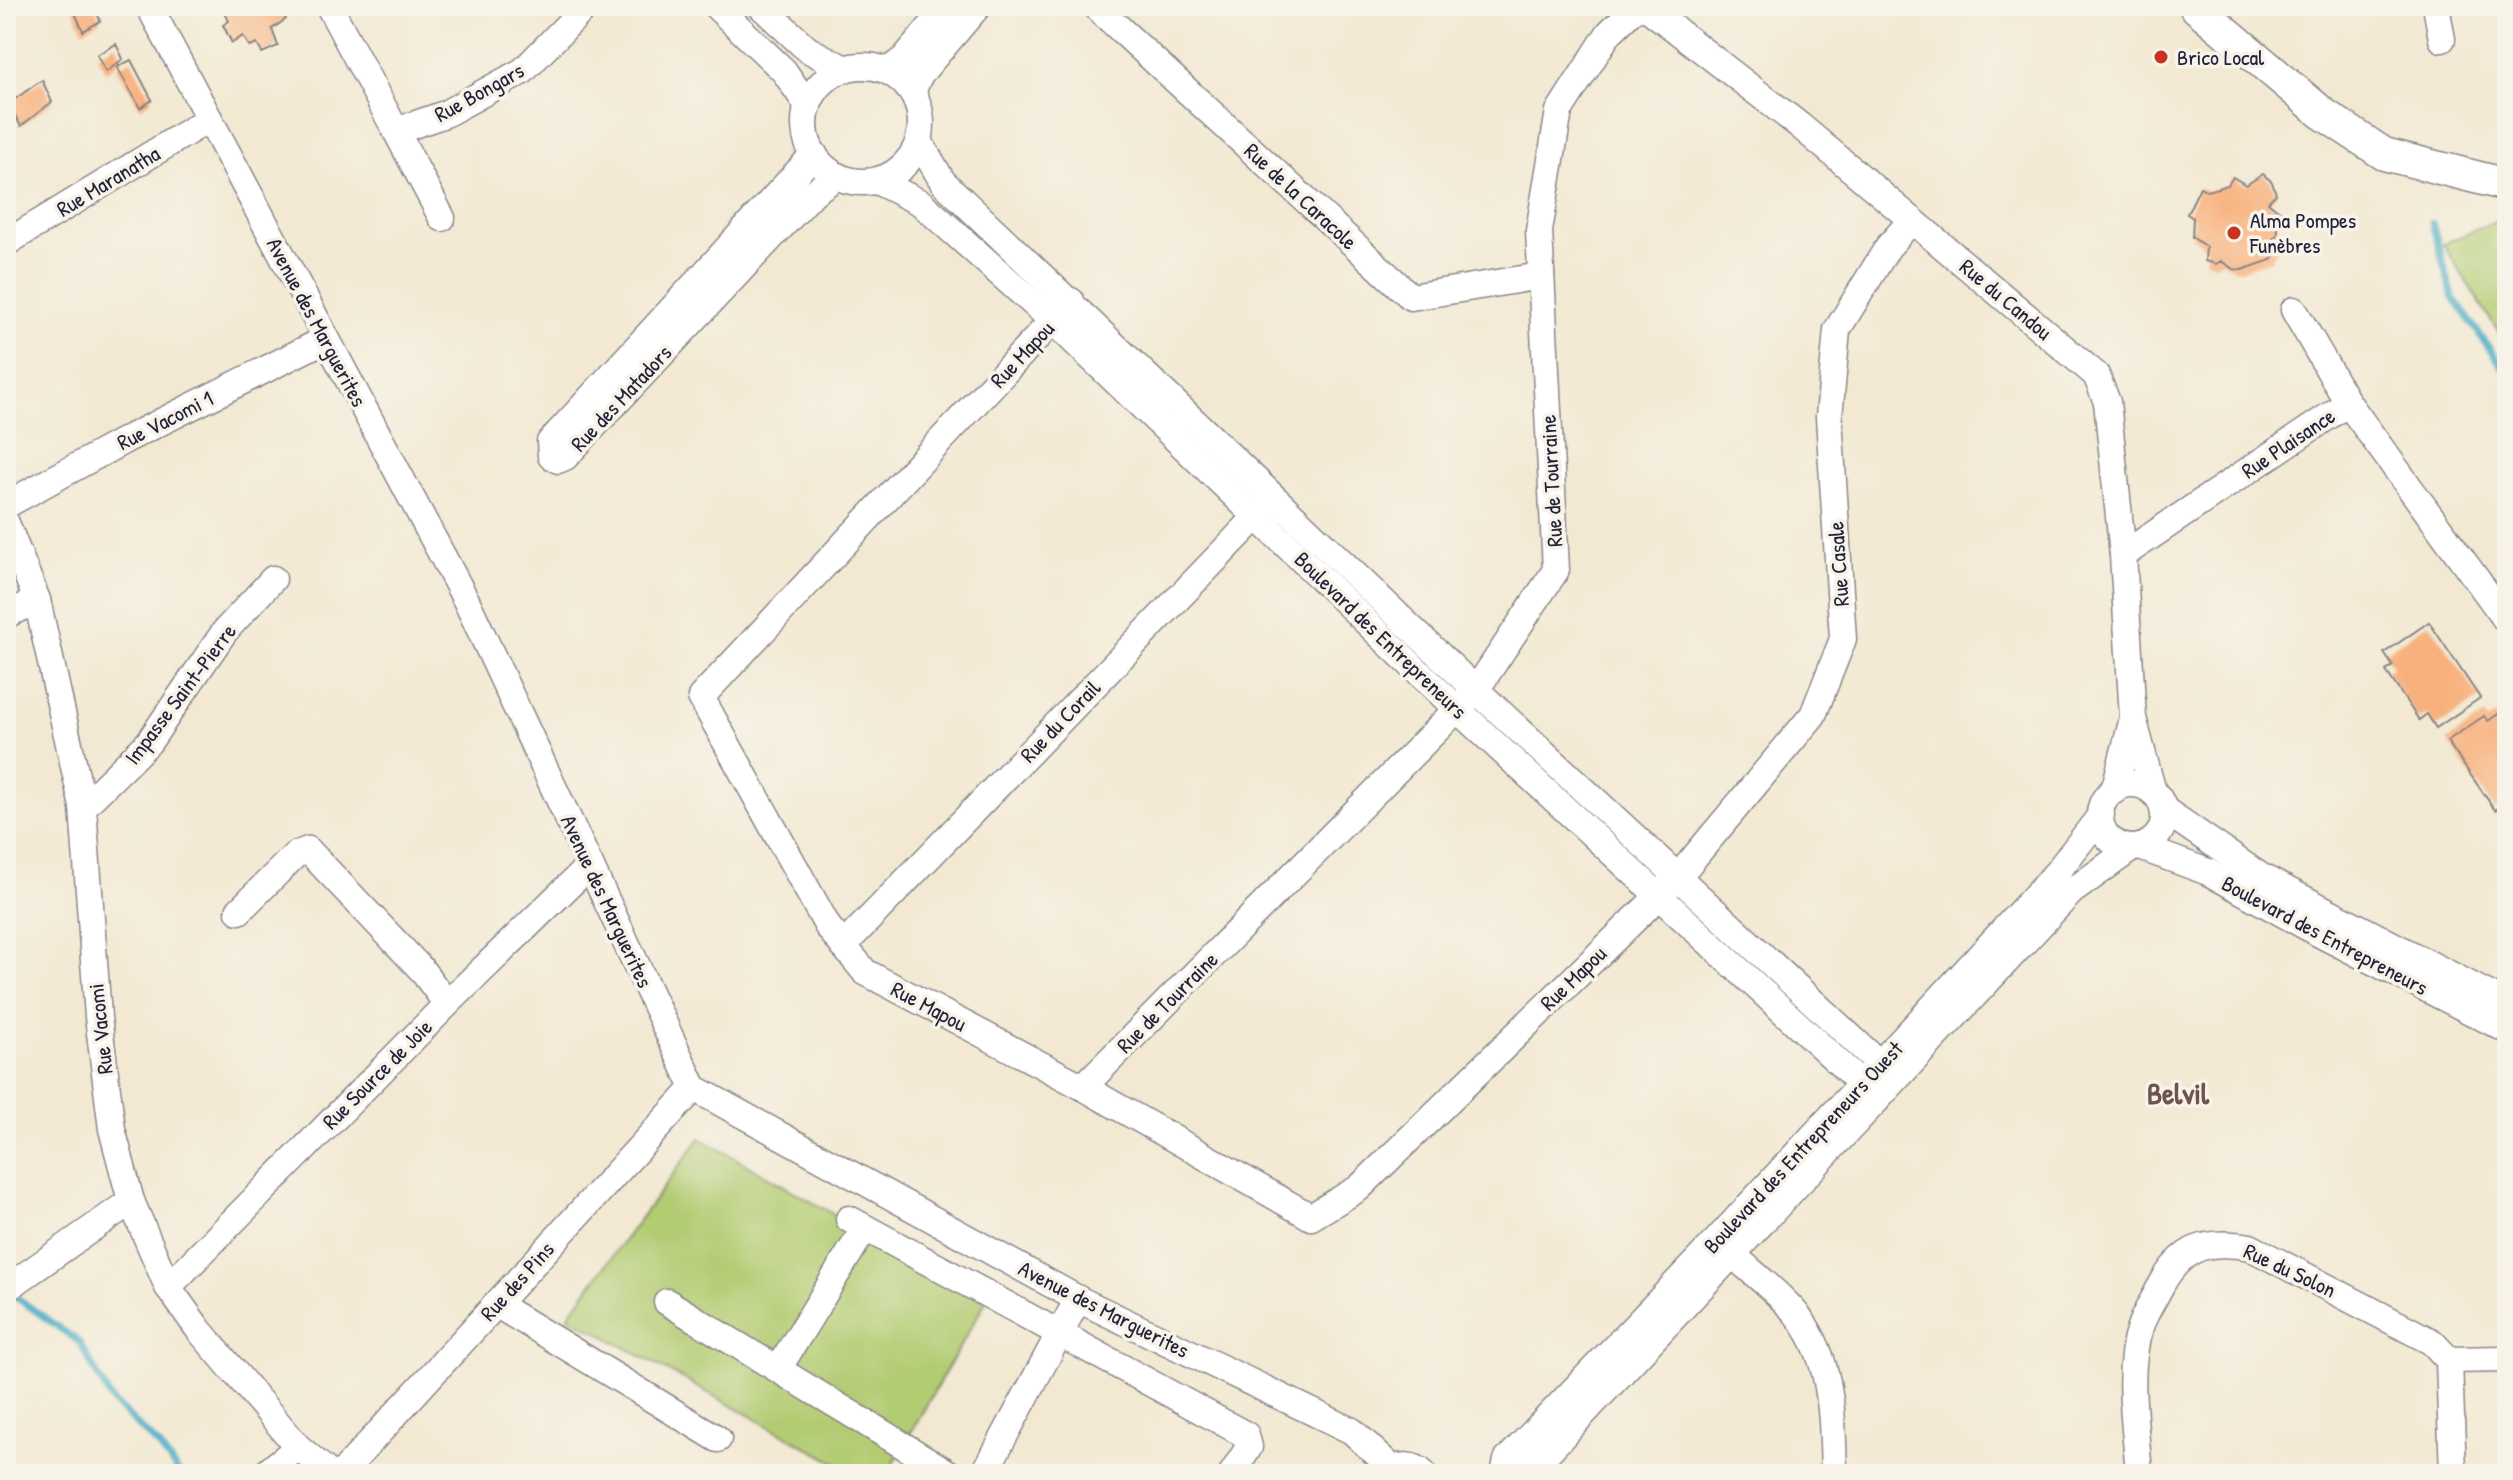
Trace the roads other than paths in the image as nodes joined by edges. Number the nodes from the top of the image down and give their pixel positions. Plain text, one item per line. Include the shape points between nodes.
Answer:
1 (149, 6) edge
2 (329, 6) edge
3 (586, 6) edge
4 (716, 6) edge
5 (761, 6) edge
6 (948, 6) edge
7 (978, 6) edge
8 (1095, 6) edge
9 (1637, 6) edge
10 (1645, 6) edge
11 (2195, 6) edge
12 (2436, 6) edge
13 (2442, 39) dead end
14 (845, 69) junction
15 (888, 71) junction
16 (912, 92) junction
17 (808, 106) junction
18 (209, 119) junction
19 (396, 131) junction
20 (919, 141) junction
21 (814, 154) junction
22 (837, 176) junction
23 (877, 181) junction
24 (2507, 185) edge
25 (442, 218) dead end
26 (1912, 220) junction
27 (6, 243) edge
28 (1541, 276) junction
29 (1071, 301) junction
30 (2294, 310) dead end
31 (1053, 321) junction
32 (326, 339) junction
33 (2348, 403) junction
34 (1277, 496) junction
35 (6, 505) edge
36 (1258, 515) junction
37 (6, 523) edge
38 (2123, 555) junction
39 (273, 579) dead end
40 (37, 600) junction
41 (6, 615) edge
42 (2507, 621) edge
43 (1476, 690) junction
44 (1457, 709) junction
45 (2133, 718) junction
46 (2114, 791) junction
47 (2158, 800) junction
48 (83, 807) junction
49 (2101, 815) junction
50 (2136, 848) junction
51 (590, 865) junction
52 (1677, 878) junction
53 (2254, 886) junction
54 (1657, 896) junction
55 (239, 911) dead end
56 (843, 946) junction
57 (2460, 993) junction
58 (447, 1004) junction
59 (2507, 1004) edge
60 (2507, 1030) edge
61 (1879, 1082) junction
62 (1083, 1087) junction
63 (694, 1088) junction
64 (131, 1201) junction
65 (1725, 1247) junction
66 (168, 1287) junction
67 (6, 1289) edge
68 (1078, 1299) junction
69 (667, 1302) dead end
70 (496, 1304) junction
71 (1059, 1333) junction
72 (2507, 1359) edge
73 (2449, 1360) junction
74 (778, 1369) junction
75 (718, 1439) dead end
76 (298, 1447) junction
77 (1392, 1472) edge
78 (265, 1474) edge
79 (330, 1474) edge
80 (341, 1474) edge
81 (950, 1474) edge
82 (984, 1474) edge
83 (1232, 1474) edge
84 (1424, 1474) edge
85 (1504, 1474) edge
86 (1527, 1474) edge
87 (1834, 1474) edge
88 (2139, 1474) edge
89 (2453, 1474) edge

1 - 18 street, Avenue des Marguerites
2 - 19 street
3 - 19 street, Rue Bongars via 523,71 445,114
4 - 17 street via 784,71
5 - 14 street via 807,49
6 - 15 street
7 - 16 street via 920,74
8 - 28 street, Rue de la Caracole via 1411,297
9 - 28 street, Rue de Tourraine via 1609,33 1559,111 1539,231
10 - 26 street, Rue du Candou
11 - 24 main road via 2322,113 2384,154
12 - 13 street
14 - 15 street
14 - 17 street via 822,83
15 - 16 street
16 - 20 street via 922,121
17 - 21 street via 806,131
18 - 27 street, Rue Maranatha
18 - 32 street, Avenue des Marguerites
19 - 25 street
20 - 23 street via 903,166
20 - 29 street, Boulevard des Entrepreneurs via 943,182
21 - 22 street
21 - 22 street, Rue des Matadors via 550,442 551,456 565,457 814,192
22 - 23 street
23 - 31 street, Boulevard des Entrepreneurs via 921,203
26 - 38 street, Rue du Candou via 2096,375 2107,402
26 - 52 street, Rue Casale via 1888,247 1837,330 1829,417 1843,639 1813,715
28 - 43 street, Rue de Tourraine via 1556,570
29 - 31 street, Rue Mapou
29 - 34 street, Boulevard des Entrepreneurs
30 - 33 street
31 - 36 street, Boulevard des Entrepreneurs
31 - 56 street, Rue Mapou via 701,697
32 - 35 street, Rue Vacomi 1
32 - 51 street, Avenue des Marguerites via 466,600
33 - 38 street, Rue Plaisance
33 - 42 street, Rue Plaisance
34 - 36 street, Rue du Corail
34 - 43 street, Boulevard des Entrepreneurs
36 - 44 street, Boulevard des Entrepreneurs
36 - 56 street, Rue du Corail
37 - 40 street, Rue Vacomi
38 - 45 street, Rue du Candou
39 - 48 street, Impasse Saint-Pierre via 225,631 149,742
40 - 41 street
40 - 48 street, Rue Vacomi
43 - 44 street, Rue de Tourraine
43 - 52 street, Boulevard des Entrepreneurs
44 - 54 street, Boulevard des Entrepreneurs
44 - 62 street, Rue de Tourraine
45 - 46 street, Rue du Candou
45 - 47 street, Rue du Candou
46 - 47 street via 2138,785
46 - 49 street
47 - 50 street via 2159,833
47 - 53 street, Boulevard des Entrepreneurs
48 - 64 street, Rue Vacomi via 98,1017 112,1129
49 - 50 street, Boulevard des Entrepreneurs via 2107,835 2118,845
49 - 61 street, Boulevard des Entrepreneurs Ouest
50 - 53 street, Boulevard des Entrepreneurs
50 - 61 street, Boulevard des Entrepreneurs Ouest via 2071,892
51 - 58 street, Rue Source de Joie
51 - 63 street, Avenue des Marguerites
52 - 54 street, Rue Mapou
52 - 61 street, Boulevard des Entrepreneurs
53 - 57 street, Boulevard des Entrepreneurs
54 - 61 street, Boulevard des Entrepreneurs
54 - 62 street, Rue Mapou via 1359,1188 1311,1217
55 - 58 street via 295,855 308,850 421,969
56 - 62 street, Rue Mapou via 865,972
57 - 59 street, Boulevard des Entrepreneurs
57 - 60 street, Boulevard des Entrepreneurs
58 - 66 street, Rue Source de Joie
61 - 65 street, Boulevard des Entrepreneurs Ouest
63 - 68 street, Avenue des Marguerites
63 - 70 street, Rue des Pins
64 - 66 street, Rue Vacomi
64 - 67 street
65 - 85 street, Boulevard des Entrepreneurs Ouest via 1507,1460
65 - 86 street, Boulevard des Entrepreneurs Ouest
65 - 87 street via 1795,1311 1819,1350 1831,1392
66 - 76 street, Rue Vacomi
68 - 71 street
68 - 77 street, Avenue des Marguerites via 1352,1431
69 - 74 street
70 - 75 street
70 - 80 street, Rue des Pins
71 - 74 street via 857,1223
71 - 82 street
71 - 83 street via 1246,1435 1249,1447
72 - 73 street
73 - 88 street, Rue du Solon via 2432,1342 2250,1247 2205,1244 2186,1254 2166,1276 2139,1327 2134,1364
73 - 89 street
74 - 81 street
76 - 78 street
76 - 79 street, Rue Vacomi
77 - 84 street, Avenue des Marguerites via 1414,1466

